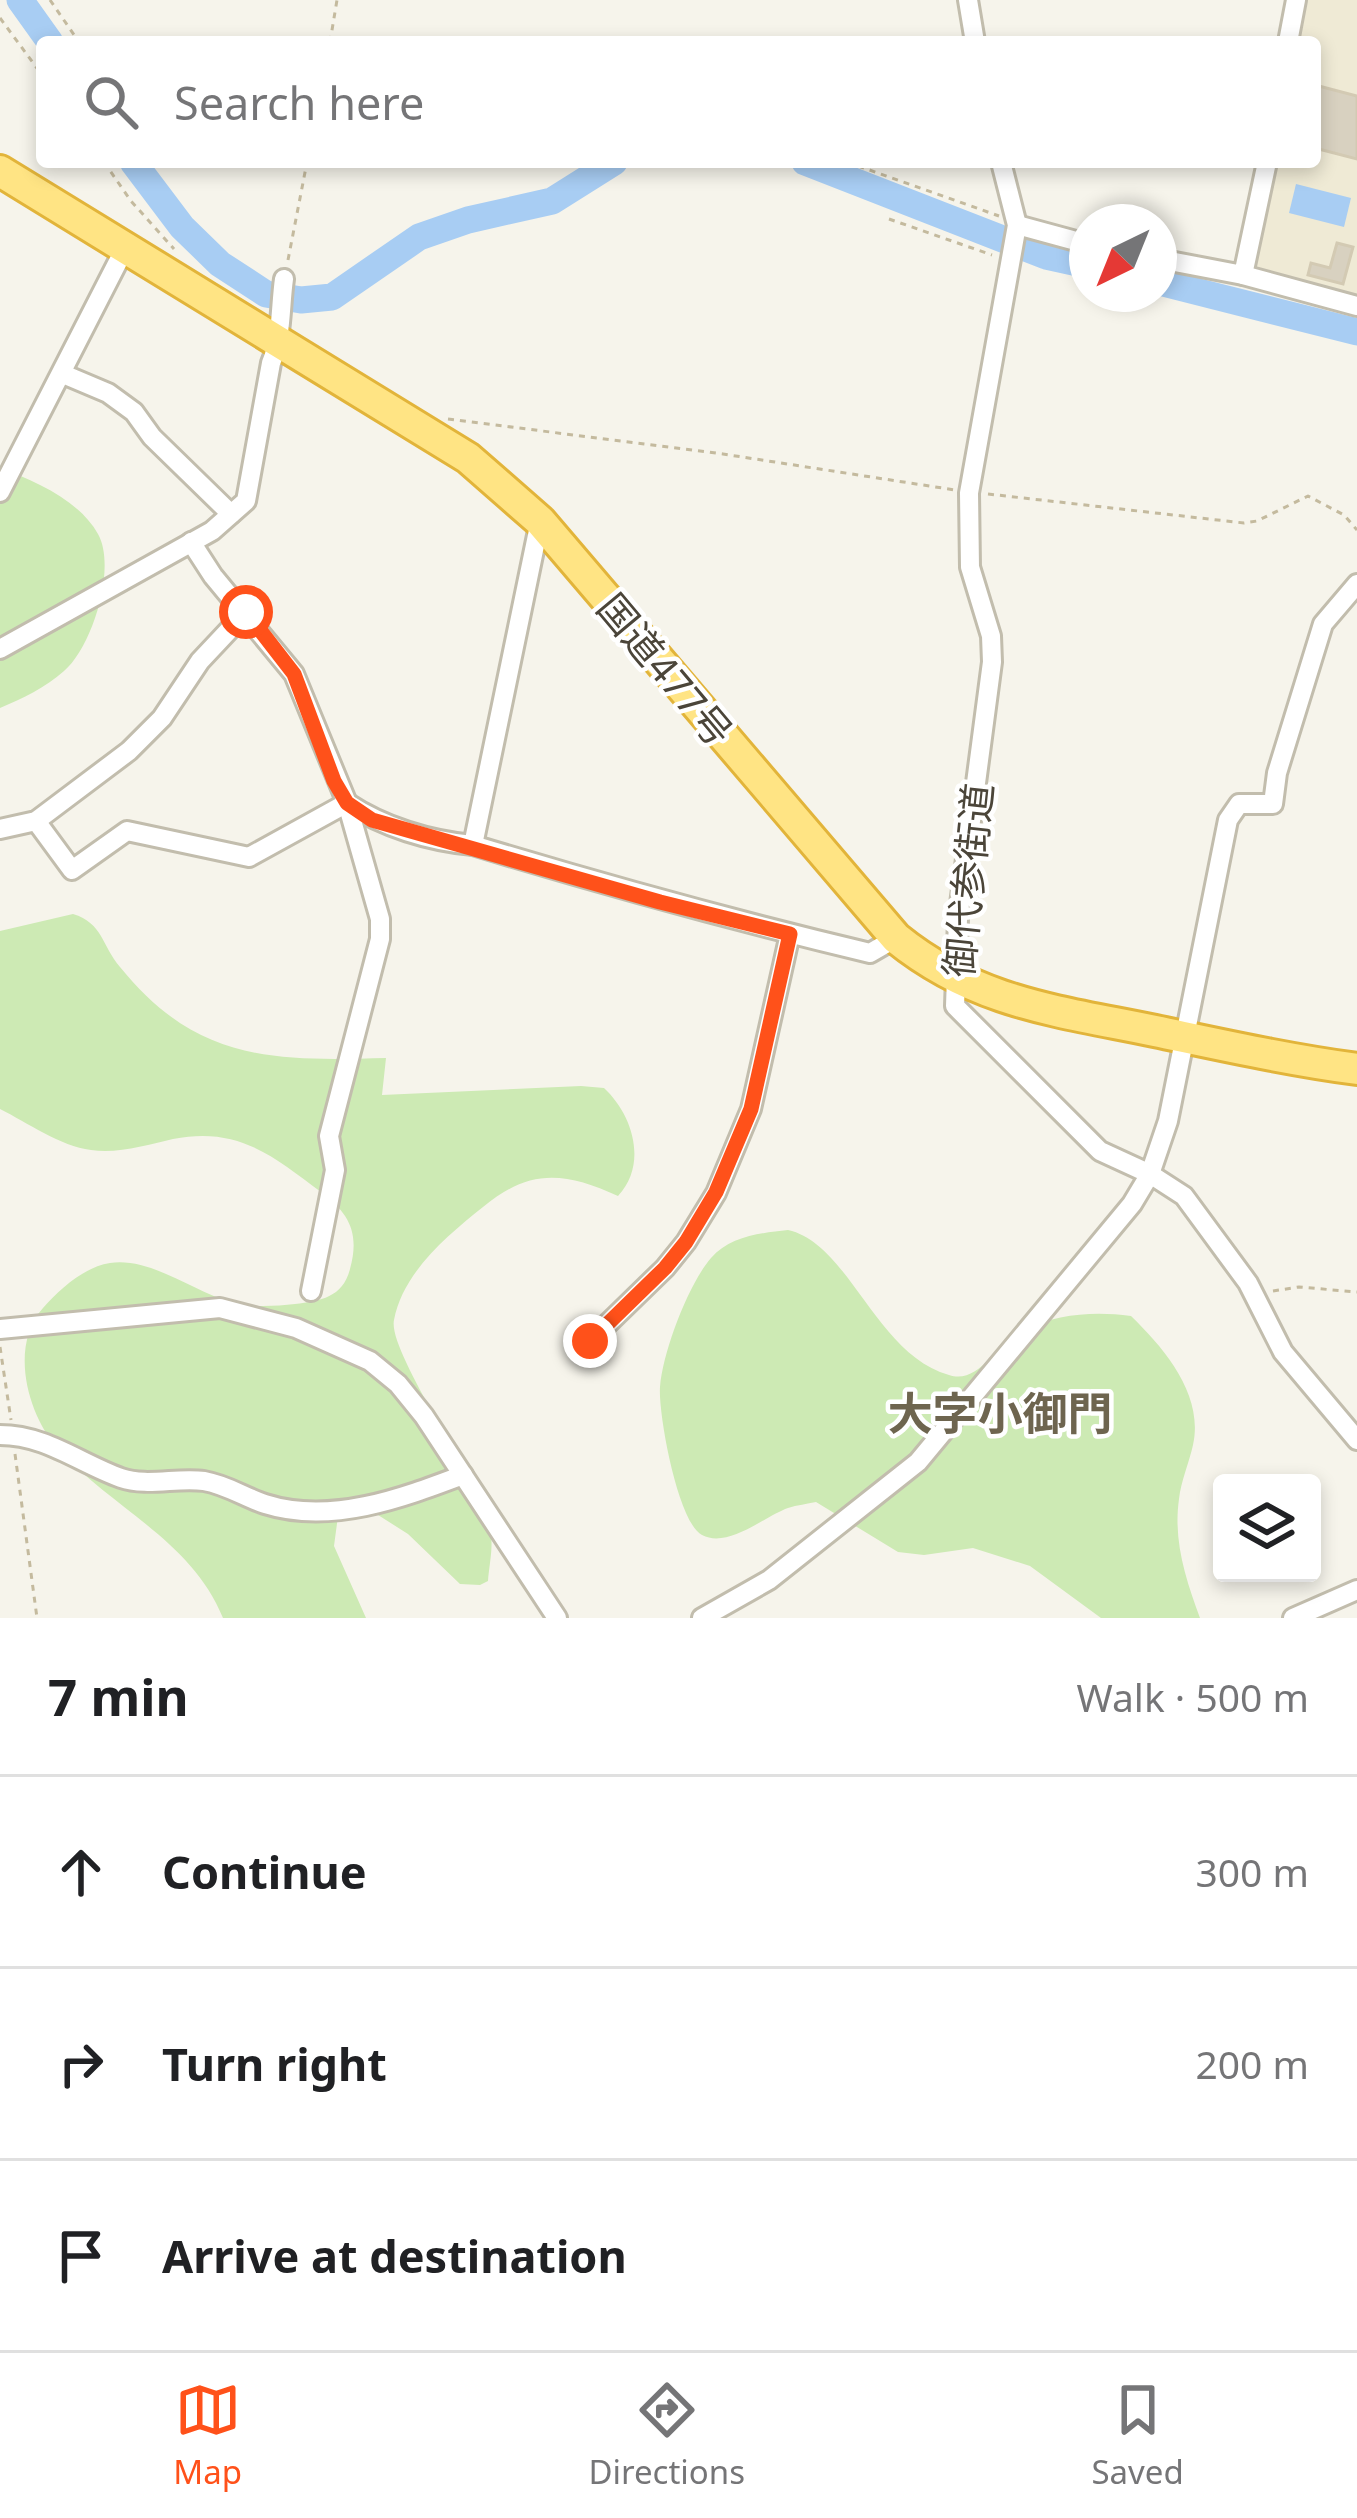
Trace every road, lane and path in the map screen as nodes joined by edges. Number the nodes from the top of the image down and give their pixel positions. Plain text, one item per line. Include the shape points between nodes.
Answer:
1 (50, 0) edge
2 (338, 0) edge
3 (968, 0) edge
4 (1296, 0) edge
5 (0, 18) edge
6 (75, 36) edge
7 (331, 36) edge
8 (974, 36) edge
9 (1289, 36) edge
10 (36, 68) edge
11 (109, 168) edge
12 (306, 168) edge
13 (865, 168) edge
14 (1002, 168) edge
15 (1266, 168) edge
16 (0, 171) edge
17 (889, 218) dead end
18 (1016, 230) junction
19 (1069, 240) edge
20 (167, 242) dead end
21 (125, 248) junction
22 (1010, 261) junction
23 (1177, 262) edge
24 (1243, 275) junction
25 (284, 279) joint
26 (1357, 306) edge
27 (279, 330) junction
28 (63, 374) junction
29 (426, 431) junction
30 (0, 492) edge
31 (969, 493) junction
32 (231, 514) junction
33 (540, 521) junction
34 (1357, 530) edge
35 (191, 542) junction
36 (1357, 584) edge
37 (246, 612) junction
38 (0, 649) edge
39 (347, 803) junction
40 (36, 821) junction
41 (0, 829) edge
42 (472, 845) junction
43 (790, 934) junction
44 (896, 938) junction
45 (954, 979) junction
46 (1186, 1037) junction
47 (1357, 1069) edge
48 (1150, 1174) junction
49 (311, 1291) dead end
50 (1357, 1292) edge
51 (1253, 1294) junction
52 (0, 1329) edge
53 (590, 1341) dead end
54 (0, 1345) edge
55 (6, 1435) edge
56 (1357, 1440) edge
57 (463, 1474) junction
58 (1357, 1590) edge
59 (37, 1618) edge
60 (557, 1618) edge
61 (702, 1618) edge
62 (1292, 1618) edge

1 - 6 path
2 - 7 path
3 - 8 street
4 - 9 street
5 - 10 path
11 - 20 path
12 - 25 path
13 - 18 path via 952,197
14 - 18 street, 御代参街道
15 - 24 street
16 - 21 highway, 国道477号
17 - 22 path
18 - 19 street
18 - 22 street, 御代参街道
21 - 27 highway, 国道477号
21 - 28 street
22 - 31 street, 御代参街道
23 - 24 street
24 - 26 street
25 - 27 street
27 - 29 highway, 国道477号
27 - 32 street via 246,501
28 - 30 street
28 - 32 street via 134,412
29 - 31 path via 447,419
29 - 33 highway, 国道477号
31 - 34 path via 1244,523 1308,496
31 - 45 street, 御代参街道 via 970,567 992,662
32 - 35 street
33 - 42 street
33 - 44 highway, 国道477号
35 - 37 street
35 - 38 street
36 - 46 street via 1323,624 1274,804 1239,804 1228,820
37 - 39 street via 294,674
37 - 40 street via 129,752
39 - 40 street via 249,857 128,831 72,870
39 - 42 street via 372,820
39 - 49 street via 380,939 329,1136 335,1170
40 - 41 street
42 - 43 street
43 - 44 street via 870,952
43 - 53 street via 751,1109 716,1192 665,1268
44 - 45 highway, 国道477号
45 - 46 highway, 国道477号 via 1024,1003
45 - 48 street, 御代参街道 via 955,1006 1039,1093 1100,1151
46 - 47 highway, 国道477号
46 - 48 street
48 - 51 street, 御代参街道 via 1184,1196
48 - 61 street via 918,1462 769,1580
50 - 51 path via 1299,1287
51 - 56 street, 御代参街道 via 1283,1352
52 - 57 street via 220,1308 296,1328 370,1361 398,1384
54 - 55 path
55 - 57 street via 48,1443 128,1480 202,1481 297,1511 404,1497
55 - 59 path
57 - 60 street
58 - 62 street

